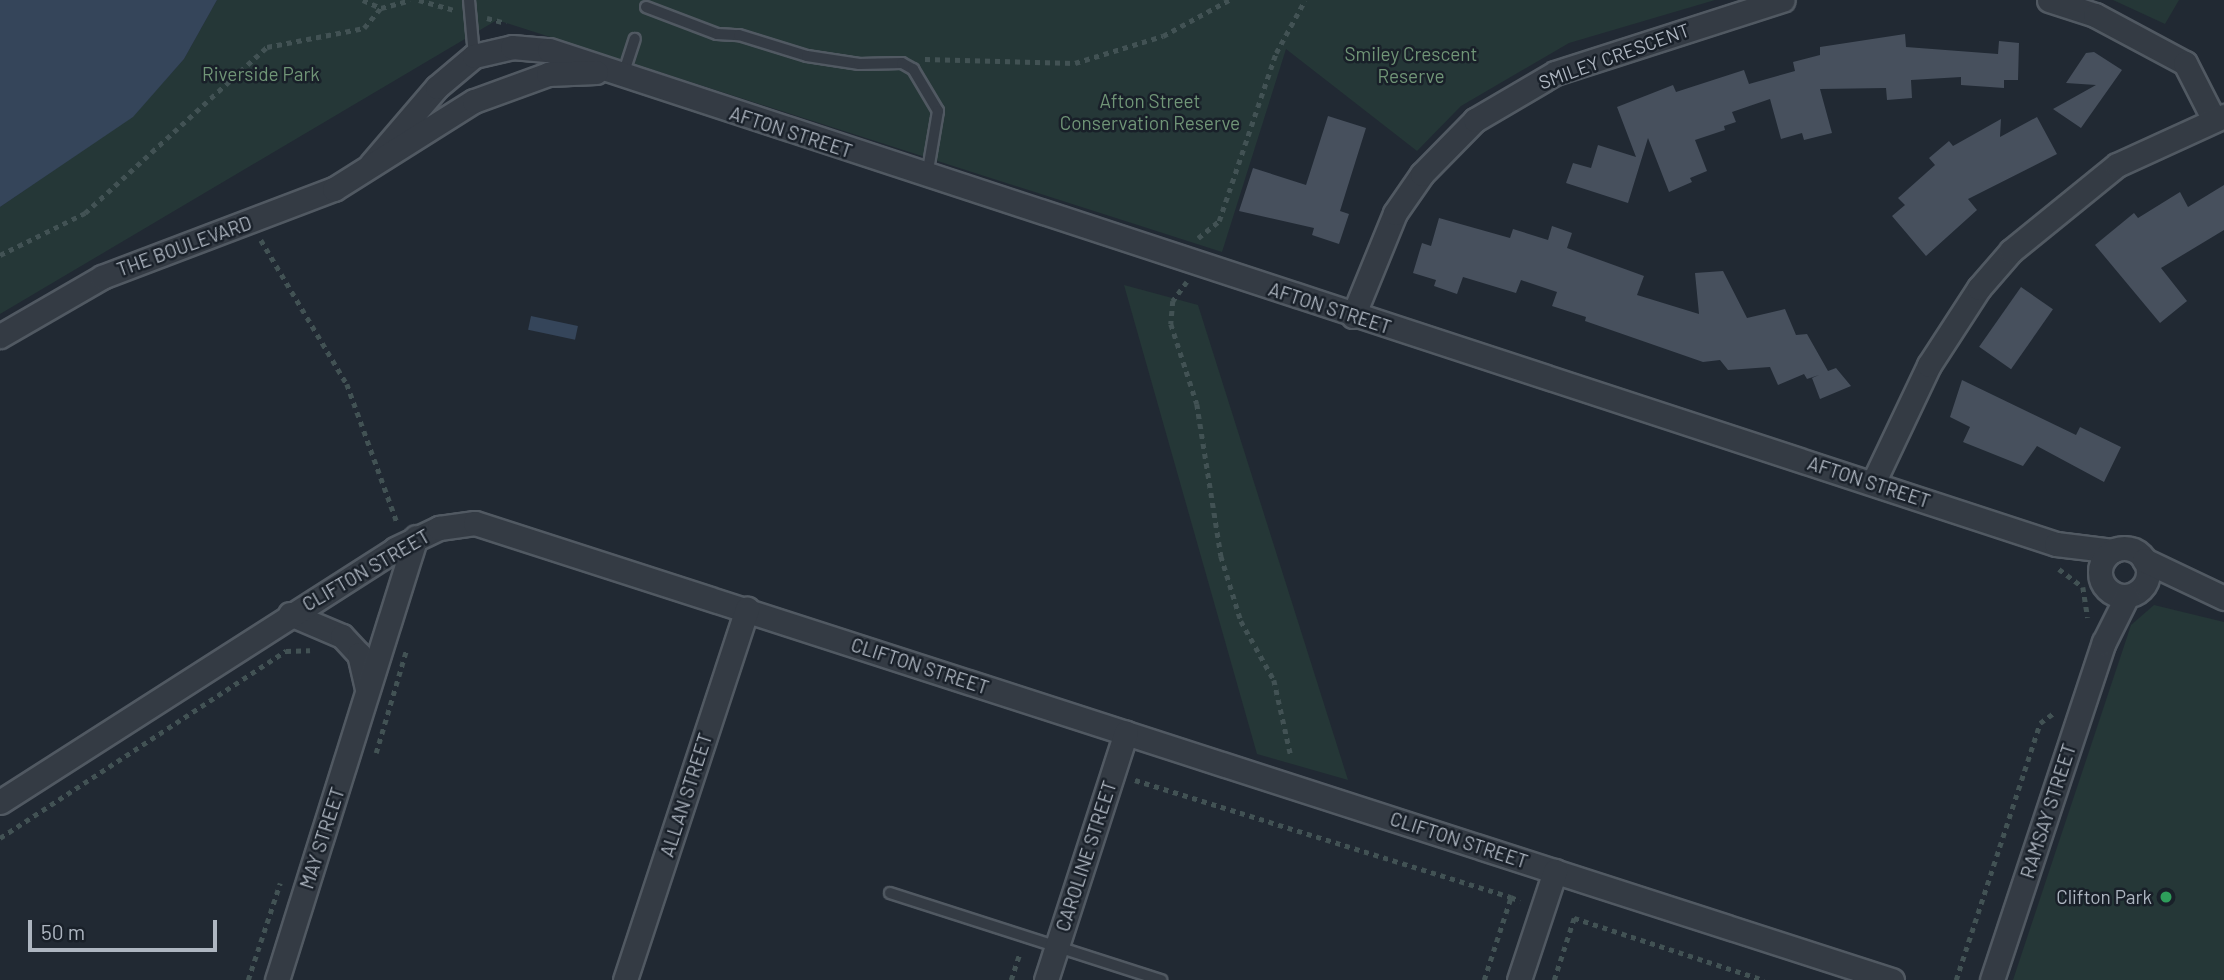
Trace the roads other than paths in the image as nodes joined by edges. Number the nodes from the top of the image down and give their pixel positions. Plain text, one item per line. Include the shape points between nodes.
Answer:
1 (469, 0) edge
2 (1783, 0) edge
3 (2049, 0) edge
4 (646, 7) dead end
5 (635, 39) dead end
6 (474, 56) junction
7 (612, 75) junction
8 (2219, 118) edge
9 (372, 164) junction
10 (927, 176) junction
11 (1353, 316) junction
12 (0, 335) edge
13 (1873, 483) junction
14 (416, 537) junction
15 (2113, 551) junction
16 (2054, 554) junction
17 (2144, 560) junction
18 (2103, 581) junction
19 (2197, 589) junction
20 (2135, 591) junction
21 (2224, 598) edge
22 (747, 609) junction
23 (289, 614) junction
24 (2097, 634) junction
25 (368, 695) junction
26 (1126, 733) junction
27 (0, 802) edge
28 (1555, 871) junction
29 (890, 893) dead end
30 (1050, 942) junction
31 (277, 980) edge
32 (625, 980) edge
33 (1046, 980) edge
34 (1161, 980) edge
35 (1519, 980) edge
36 (1892, 980) edge
37 (1992, 980) edge

1 - 6 lane
2 - 11 street, SMILEY CRESCENT via 1555,73 1475,120 1429,165 1395,213
3 - 8 street via 2095,15 2185,63
4 - 10 lane via 717,34 739,35 807,56 859,64 902,63 920,76 938,111
5 - 7 lane
6 - 7 street via 526,47 573,57
6 - 9 street, THE BOULEVARD via 437,87
7 - 9 street, THE BOULEVARD via 567,72 516,84 433,122
7 - 10 street, AFTON STREET
8 - 13 street via 2117,165 2011,251 1979,288 1929,365
9 - 12 street, THE BOULEVARD via 334,189 102,277
10 - 11 street, AFTON STREET via 1197,276
11 - 13 street, AFTON STREET
13 - 16 street, AFTON STREET
14 - 22 street, CLIFTON STREET via 475,523 503,528
14 - 23 street, CLIFTON STREET
14 - 25 street, MAY STREET
15 - 16 street, AFTON STREET
15 - 17 street via 2127,549
15 - 18 street via 2103,561
16 - 18 street, AFTON STREET
17 - 19 street
17 - 20 street
18 - 20 street
18 - 24 street, RAMSAY STREET
19 - 20 street
19 - 21 street
20 - 24 street, RAMSAY STREET
22 - 26 street, CLIFTON STREET
22 - 32 street, ALLAN STREET
23 - 25 street via 342,636 359,654
23 - 27 street, CLIFTON STREET
24 - 37 street, RAMSAY STREET
25 - 31 street, MAY STREET
26 - 28 street, CLIFTON STREET
26 - 30 street, CAROLINE STREET
28 - 35 street
28 - 36 street, CLIFTON STREET
29 - 30 lane
30 - 33 street, CAROLINE STREET
30 - 34 lane

